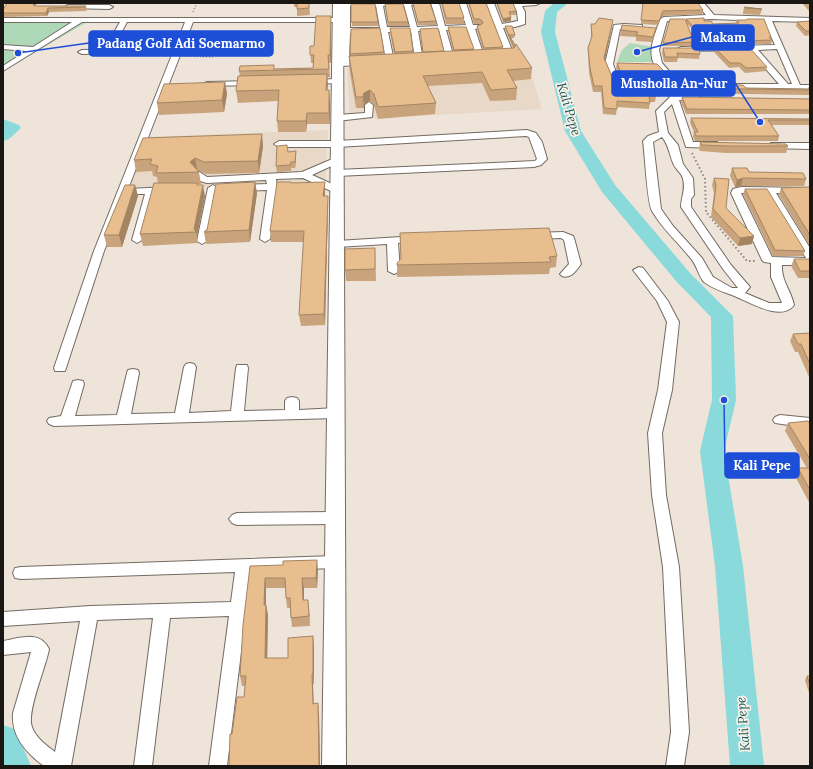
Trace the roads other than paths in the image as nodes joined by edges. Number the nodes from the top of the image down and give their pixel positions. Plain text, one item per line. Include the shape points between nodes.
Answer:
1 (407, 3) edge
2 (414, 3) edge
3 (435, 3) edge
4 (462, 3) edge
5 (490, 3) edge
6 (517, 3) edge
7 (536, 3) edge
8 (700, 3) edge
9 (343, 4) edge
10 (379, 4) edge
11 (110, 5) edge
12 (59, 7) edge
13 (712, 17) junction
14 (767, 19) junction
15 (3, 20) edge
16 (81, 20) junction
17 (100, 20) junction
18 (125, 20) junction
19 (190, 20) junction
20 (810, 20) edge
21 (499, 26) junction
22 (474, 27) junction
23 (340, 28) junction
24 (442, 28) junction
25 (414, 29) junction
26 (654, 29) junction
27 (384, 30) junction
28 (113, 41) dead end
29 (779, 46) junction
30 (3, 47) edge
31 (751, 47) junction
32 (35, 49) junction
33 (663, 50) junction
34 (82, 52) dead end
35 (176, 53) junction
36 (450, 58) edge
37 (420, 60) edge
38 (3, 69) edge
39 (763, 75) dead end
40 (779, 77) junction
41 (337, 81) junction
42 (298, 82) edge
43 (259, 83) edge
44 (200, 84) edge
45 (717, 85) edge
46 (786, 87) junction
47 (797, 87) junction
48 (810, 87) edge
49 (674, 95) junction
50 (705, 98) edge
51 (369, 105) dead end
52 (337, 118) junction
53 (681, 118) junction
54 (694, 118) edge
55 (664, 133) junction
56 (279, 144) edge
57 (727, 146) edge
58 (763, 146) edge
59 (810, 146) edge
60 (337, 159) junction
61 (198, 174) edge
62 (304, 175) junction
63 (271, 176) junction
64 (272, 187) junction
65 (213, 188) junction
66 (198, 189) edge
67 (151, 190) junction
68 (182, 190) edge
69 (337, 190) junction
70 (769, 190) junction
71 (132, 191) edge
72 (810, 191) edge
73 (524, 236) edge
74 (265, 239) dead end
75 (431, 239) edge
76 (137, 240) dead end
77 (392, 240) junction
78 (202, 241) dead end
79 (337, 244) junction
80 (810, 256) edge
81 (774, 261) junction
82 (810, 262) edge
83 (639, 270) dead end
84 (394, 271) dead end
85 (566, 274) dead end
86 (735, 292) junction
87 (190, 367) dead end
88 (60, 368) dead end
89 (242, 368) dead end
90 (133, 373) dead end
91 (78, 384) dead end
92 (337, 413) junction
93 (237, 415) junction
94 (181, 417) junction
95 (123, 418) junction
96 (780, 420) dead end
97 (810, 423) edge
98 (334, 518) junction
99 (237, 519) dead end
100 (334, 562) junction
101 (244, 565) junction
102 (21, 573) dead end
103 (239, 609) junction
104 (162, 611) junction
105 (90, 613) junction
106 (3, 619) edge
107 (3, 648) edge
108 (61, 766) edge
109 (142, 766) edge
110 (218, 766) edge
111 (334, 766) edge
112 (676, 766) edge

1 - 2 street
1 - 10 street
1 - 25 street
3 - 24 street
4 - 22 street
5 - 21 street
6 - 7 street
6 - 21 street via 522,22
8 - 13 street
9 - 10 street
9 - 23 main road
10 - 27 street
11 - 12 street
11 - 17 street
13 - 14 street
13 - 26 street via 665,18
14 - 20 street
14 - 29 street
15 - 16 street via 32,17
16 - 17 street
16 - 32 street
17 - 18 street
18 - 19 street
18 - 28 street
19 - 23 street
19 - 35 street
21 - 22 street via 510,55 483,56
22 - 24 street
23 - 27 street
23 - 27 street via 343,64 386,62
23 - 41 main road
24 - 25 street
24 - 36 street
25 - 27 street
25 - 37 street
26 - 33 street
26 - 49 street via 617,27 612,64 619,88
29 - 31 street
29 - 47 street
30 - 32 street
31 - 33 street
31 - 40 street
32 - 38 street
33 - 49 street via 654,64 672,79
34 - 35 street
35 - 88 street via 167,85 99,251
39 - 40 street
40 - 46 street
41 - 42 street
41 - 52 main road
43 - 44 street
45 - 46 street
46 - 47 street
47 - 48 street
49 - 50 street
49 - 53 street
49 - 55 street via 660,111
51 - 52 street via 369,115
52 - 60 main road
53 - 54 street
53 - 57 street via 689,145
55 - 86 street via 673,145 678,164 688,178 688,211 744,287 741,291
55 - 86 street via 651,138 648,142 656,209 669,228 698,260 708,279
56 - 60 street
58 - 59 street
60 - 60 street via 534,164 542,159 538,142 533,134 527,133
60 - 62 street
60 - 69 main road
61 - 63 street via 207,180
62 - 63 street
62 - 69 street
63 - 64 street
64 - 65 street
64 - 74 street
65 - 66 street
65 - 78 street
67 - 68 street
67 - 71 street
67 - 76 street
69 - 79 main road
70 - 72 street
70 - 80 street
70 - 81 street via 741,190 736,193
73 - 85 street via 563,235 568,238 575,264
75 - 77 street
77 - 79 street
77 - 84 street
79 - 92 main road
81 - 82 street
81 - 86 street via 778,283 788,300 788,305 768,307
83 - 112 street via 670,313 673,322 665,390 655,433 658,495 671,567 680,732
87 - 94 street
89 - 93 street
90 - 95 street
91 - 95 street via 60,421
92 - 93 street via 292,407
92 - 98 main road
93 - 94 street
94 - 95 street
96 - 97 street
98 - 99 street
98 - 100 main road
100 - 101 street
100 - 111 main road
101 - 102 street
101 - 103 street
103 - 104 street
103 - 110 street
104 - 105 street
104 - 109 street
105 - 106 street
105 - 108 street
107 - 108 street via 35,644 40,649 21,722 23,730 47,759

